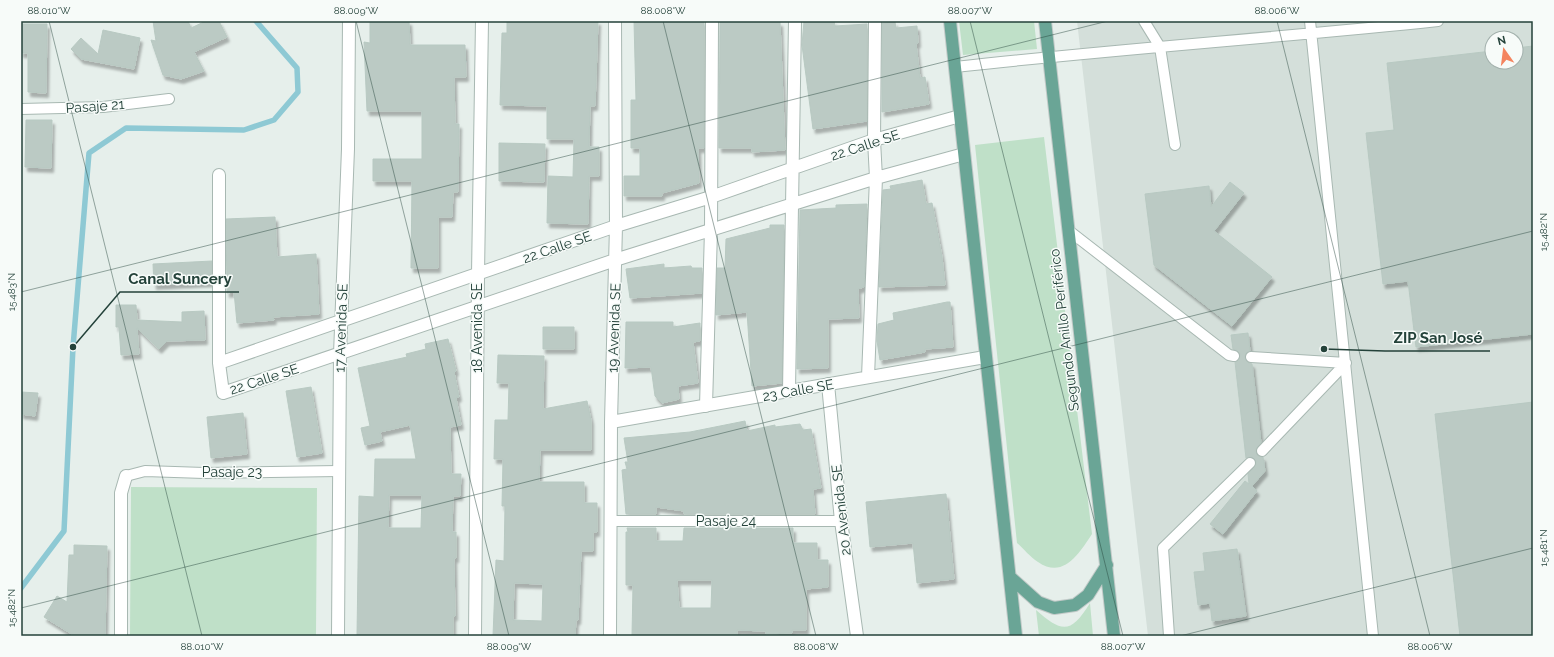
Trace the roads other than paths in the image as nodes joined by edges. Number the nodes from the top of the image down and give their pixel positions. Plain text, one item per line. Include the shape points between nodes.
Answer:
1 (349, 21) edge
2 (482, 21) edge
3 (615, 21) edge
4 (712, 21) edge
5 (795, 21) edge
6 (876, 21) edge
7 (950, 21) edge
8 (1045, 21) edge
9 (1144, 21) edge
10 (1310, 21) edge
11 (1438, 21) edge
12 (1312, 34) junction
13 (1160, 47) junction
14 (1049, 57) junction
15 (955, 67) junction
16 (169, 98) dead end
17 (21, 109) edge
18 (960, 116) junction
19 (874, 140) junction
20 (1175, 145) dead end
21 (964, 154) junction
22 (794, 168) junction
23 (219, 175) dead end
24 (876, 178) junction
25 (711, 196) junction
26 (793, 204) junction
27 (616, 226) junction
28 (711, 230) junction
29 (1068, 230) junction
30 (615, 260) junction
31 (478, 274) junction
32 (478, 305) junction
33 (341, 320) junction
34 (340, 354) junction
35 (1234, 356) dead end
36 (985, 357) junction
37 (1251, 357) dead end
38 (218, 363) junction
39 (1346, 363) junction
40 (868, 377) junction
41 (828, 384) junction
42 (789, 391) junction
43 (706, 406) junction
44 (611, 422) junction
45 (1262, 451) dead end
46 (1250, 463) dead end
47 (339, 471) junction
48 (126, 476) joint
49 (611, 521) junction
50 (841, 521) junction
51 (1107, 565) junction
52 (1010, 577) junction
53 (121, 636) edge
54 (338, 636) edge
55 (475, 636) edge
56 (610, 636) edge
57 (857, 636) edge
58 (1016, 636) edge
59 (1114, 636) edge
60 (1169, 636) edge
61 (1373, 636) edge

1 - 33 street, 17 Avenida SE via 348,149
2 - 31 street, 18 Avenida SE
3 - 27 street, 19 Avenida SE
4 - 25 street
5 - 22 street
6 - 19 street
7 - 15 main road
8 - 14 main road, Segundo Anillo Periférico
9 - 13 lane
10 - 12 lane
11 - 12 lane
12 - 13 lane
12 - 39 lane
13 - 14 lane
13 - 20 lane
14 - 15 lane
14 - 29 main road, Segundo Anillo Periférico
15 - 18 main road
16 - 17 lane, Pasaje 21 via 103,107
18 - 19 street, 22 Calle SE
18 - 21 main road
19 - 22 street, 22 Calle SE
19 - 24 street
21 - 24 street, 22 Calle SE
21 - 36 main road
22 - 25 street, 22 Calle SE
22 - 26 street
23 - 38 street
24 - 26 street, 22 Calle SE
24 - 40 street
25 - 27 street, 22 Calle SE
25 - 28 street
26 - 28 street, 22 Calle SE
26 - 42 street
27 - 30 street, 19 Avenida SE
27 - 31 street, 22 Calle SE
28 - 30 street, 22 Calle SE
28 - 43 street
29 - 35 lane via 1229,355
29 - 51 main road, Segundo Anillo Periférico
30 - 32 street, 22 Calle SE
30 - 44 street, 19 Avenida SE
31 - 32 street, 18 Avenida SE
31 - 33 street, 22 Calle SE
32 - 34 street, 22 Calle SE
32 - 55 street, 18 Avenida SE
33 - 34 street, 17 Avenida SE
33 - 38 street, 22 Calle SE
34 - 38 street, 22 Calle SE via 223,393
34 - 47 street, 17 Avenida SE
36 - 40 street, 23 Calle SE
36 - 52 main road
37 - 39 lane
39 - 45 lane
39 - 61 lane
40 - 41 street, 23 Calle SE
41 - 42 street, 23 Calle SE
41 - 50 street, 20 Avenida SE
42 - 43 street, 23 Calle SE
43 - 44 street, 23 Calle SE
44 - 49 street, 19 Avenida SE
46 - 60 lane via 1163,548
47 - 48 lane, Pasaje 23 via 145,471
47 - 54 street, 17 Avenida SE
48 - 53 street via 121,493
49 - 50 lane, Pasaje 24
49 - 56 street, 19 Avenida SE
50 - 57 street, 20 Avenida SE
51 - 52 main road via 1088,595 1075,605 1054,608 1038,602
51 - 59 main road, Segundo Anillo Periférico
52 - 58 main road

